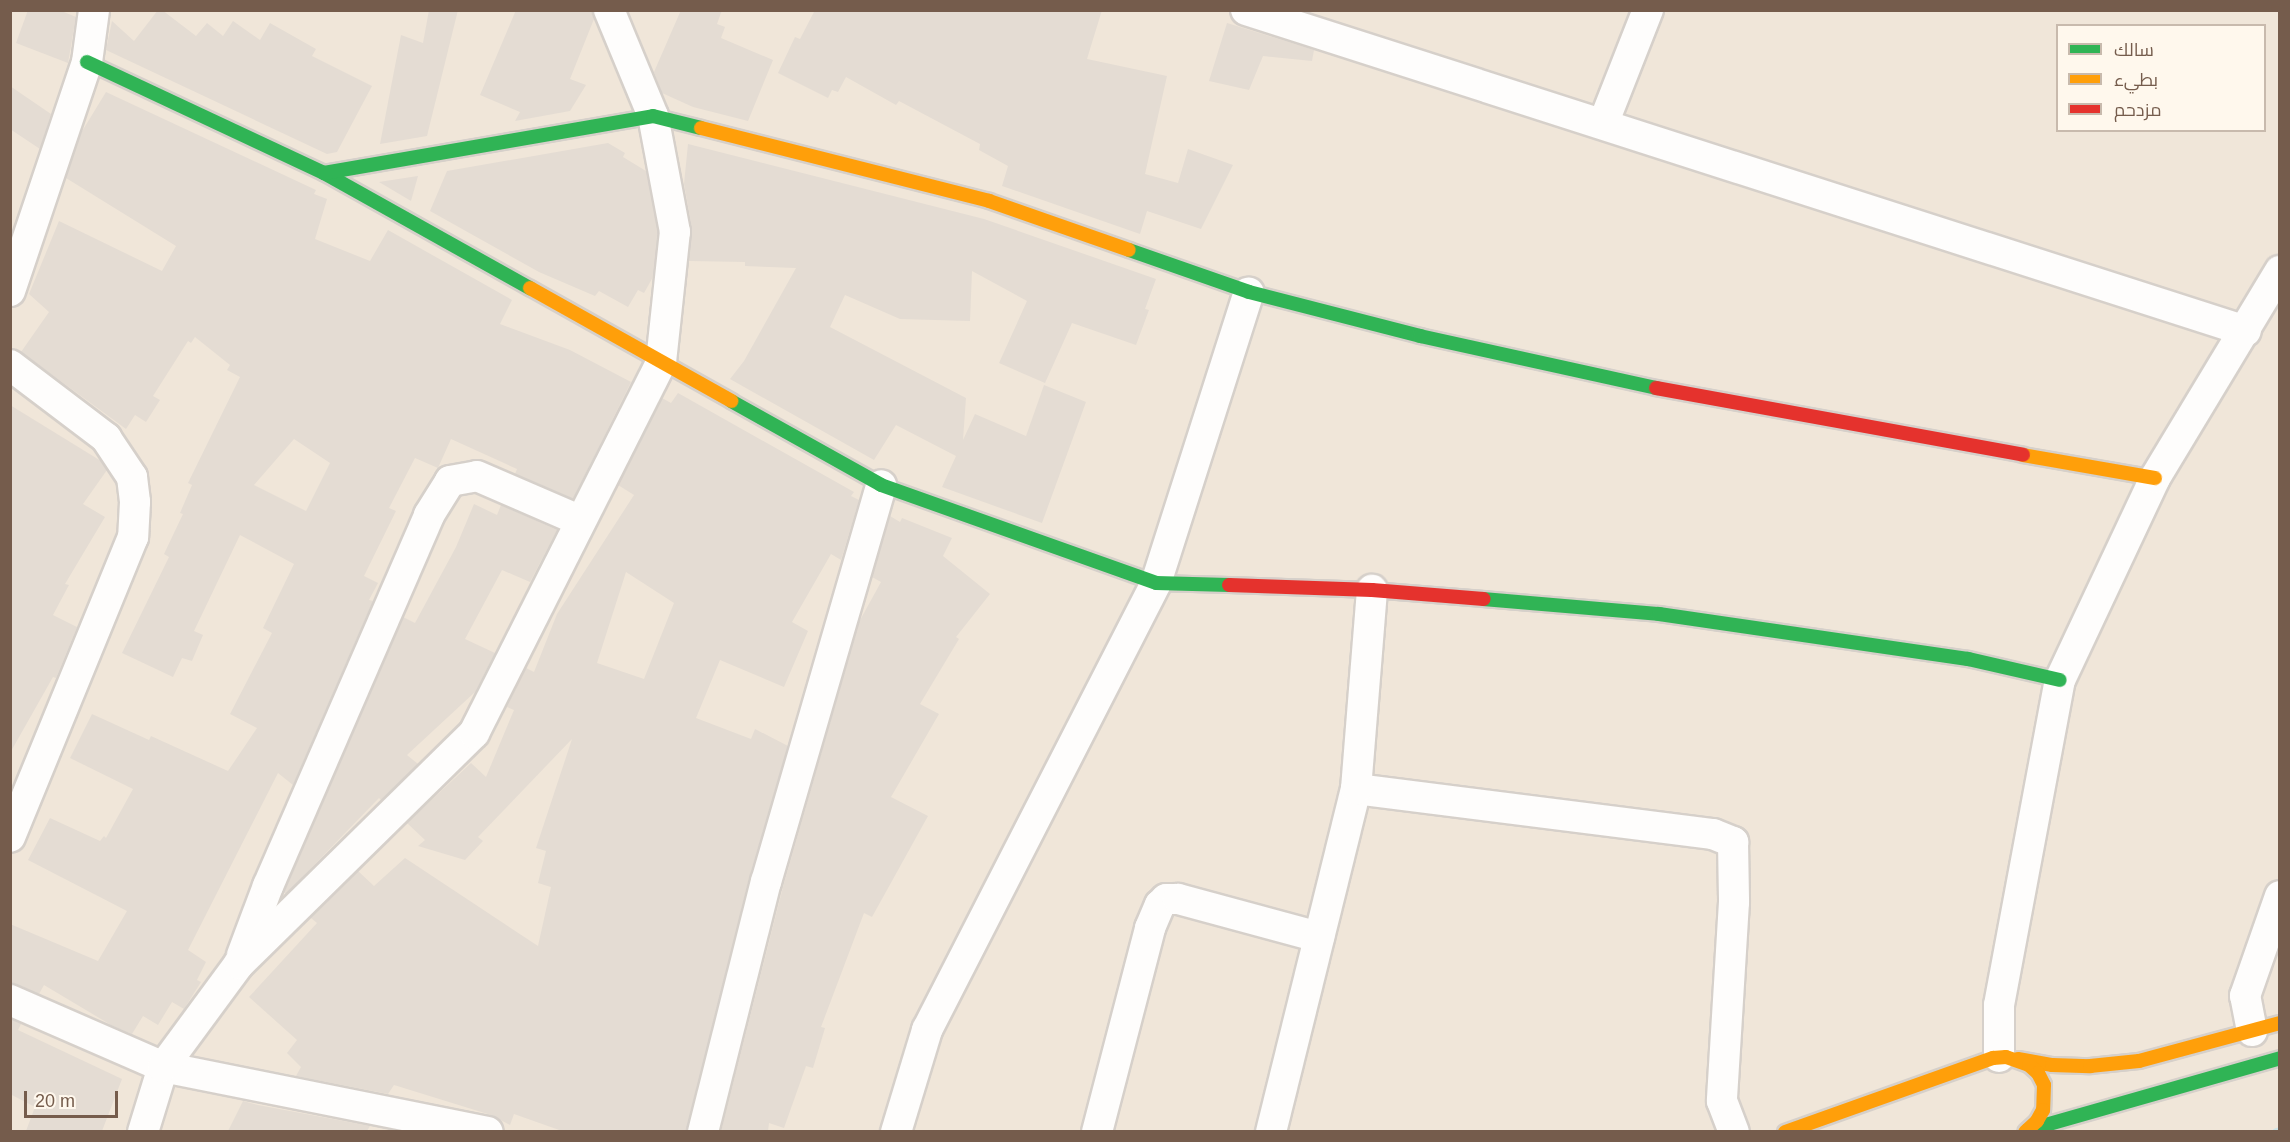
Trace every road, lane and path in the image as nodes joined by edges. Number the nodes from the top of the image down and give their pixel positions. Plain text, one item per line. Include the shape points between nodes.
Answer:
1 (94, 10) edge
2 (609, 10) edge
3 (1648, 10) edge
4 (1263, 13) edge
5 (87, 62) junction
6 (652, 116) junction
7 (1603, 124) junction
8 (324, 173) junction
9 (2280, 270) edge
10 (10, 291) edge
11 (1249, 292) junction
12 (2246, 331) junction
13 (661, 362) junction
14 (10, 365) edge
15 (2155, 478) junction
16 (881, 485) junction
17 (581, 521) junction
18 (1156, 583) junction
19 (1372, 590) junction
20 (2060, 680) junction
21 (1356, 789) junction
22 (10, 837) edge
23 (2280, 896) edge
24 (1319, 937) junction
25 (238, 964) junction
26 (10, 1000) edge
27 (2266, 1027) edge
28 (2009, 1058) junction
29 (2280, 1058) edge
30 (163, 1067) junction
31 (143, 1131) edge
32 (488, 1131) edge
33 (703, 1131) edge
34 (896, 1131) edge
35 (1097, 1131) edge
36 (1272, 1131) edge
37 (1734, 1131) edge
38 (1785, 1131) edge
39 (2027, 1131) edge

1 - 5 street
2 - 6 street
3 - 7 street
4 - 7 street
5 - 8 street
5 - 10 street
6 - 8 street
6 - 11 street via 989,201
6 - 13 street via 675,232
7 - 12 street
8 - 13 street
9 - 12 street
11 - 15 street via 1420,336 1706,399
11 - 18 street
12 - 15 street
13 - 16 street
13 - 17 street
14 - 22 street via 106,438 132,477 135,502 133,537
15 - 20 street
16 - 18 street
16 - 33 street via 766,882
17 - 25 street via 474,733
17 - 25 street via 477,476 450,482 429,515
18 - 19 street
18 - 34 street via 927,1030
19 - 20 street via 1659,614 1968,659
19 - 21 street
20 - 28 street via 1999,1005
21 - 24 street
21 - 37 street via 1713,834 1733,842 1734,902 1722,1101
23 - 27 street via 2245,996
24 - 35 street via 1166,899 1150,928
24 - 36 street
25 - 30 street
26 - 30 street
27 - 28 street via 2139,1061 2090,1066
28 - 38 street
28 - 39 street via 2038,1073 2046,1097 2043,1110
29 - 39 street
30 - 31 street
30 - 32 street

